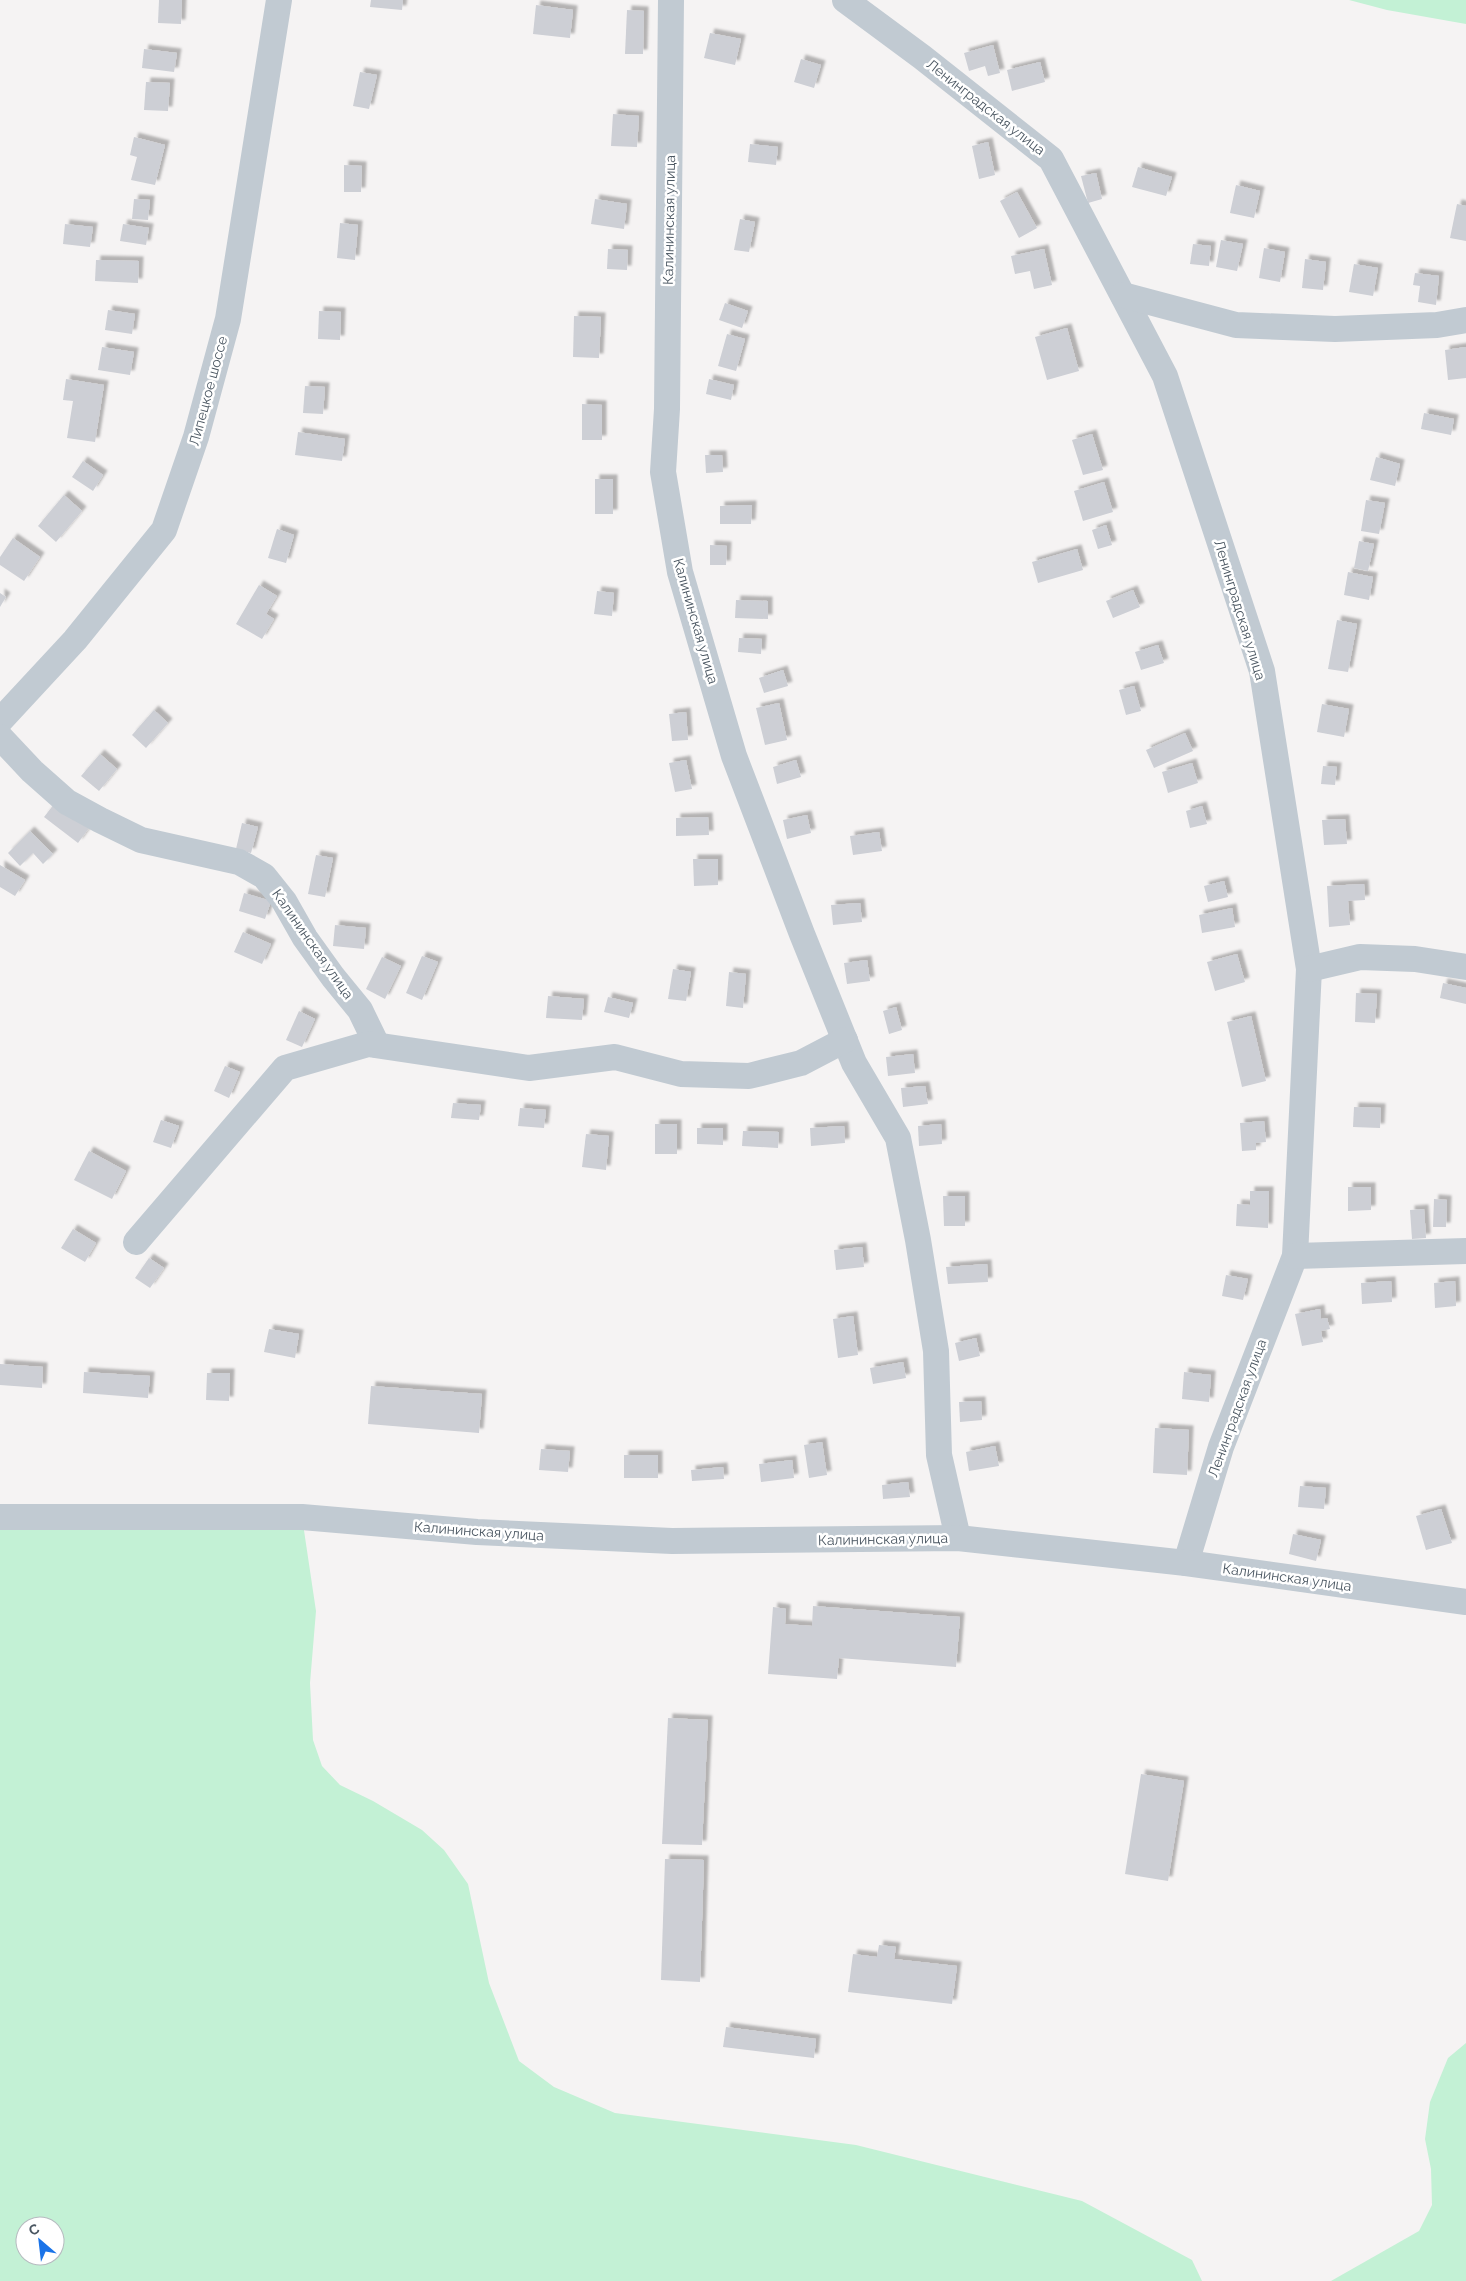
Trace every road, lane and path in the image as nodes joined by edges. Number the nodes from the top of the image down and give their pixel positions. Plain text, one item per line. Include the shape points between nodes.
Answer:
1 (279, 0) edge
2 (671, 0) edge
3 (845, 0) edge
4 (1123, 295) junction
5 (1466, 320) edge
6 (0, 721) edge
7 (0, 737) edge
8 (1466, 966) edge
9 (1309, 969) junction
10 (845, 1040) junction
11 (377, 1045) junction
12 (136, 1242) dead end
13 (1466, 1251) edge
14 (1295, 1256) junction
15 (0, 1517) edge
16 (958, 1538) junction
17 (1186, 1563) junction
18 (1466, 1602) edge

1 - 6 street, Липецкое шоссе via 228,319 196,437 164,530 75,640
2 - 10 street, Калининская улица via 667,409 663,472 680,572 734,756
3 - 4 street, Ленинградская улица via 1051,159
4 - 5 street via 1236,325 1335,329 1437,325
4 - 9 street, Ленинградская улица via 1165,376 1262,671
7 - 11 street, Калининская улица via 32,772 67,802 100,820 141,840 239,862 264,876 284,901 305,938 360,1010
8 - 9 street via 1415,959 1360,958
9 - 14 street, Ленинградская улица
10 - 11 street via 800,1063 748,1076 681,1074 616,1057 529,1068
10 - 16 street, Калининская улица via 854,1062 898,1138 936,1351 939,1455
11 - 12 street via 368,1044 285,1068
13 - 14 street
14 - 17 street, Ленинградская улица via 1221,1446
15 - 16 street, Калининская улица via 302,1517 477,1532 672,1541
16 - 17 street, Калининская улица
17 - 18 street, Калининская улица

